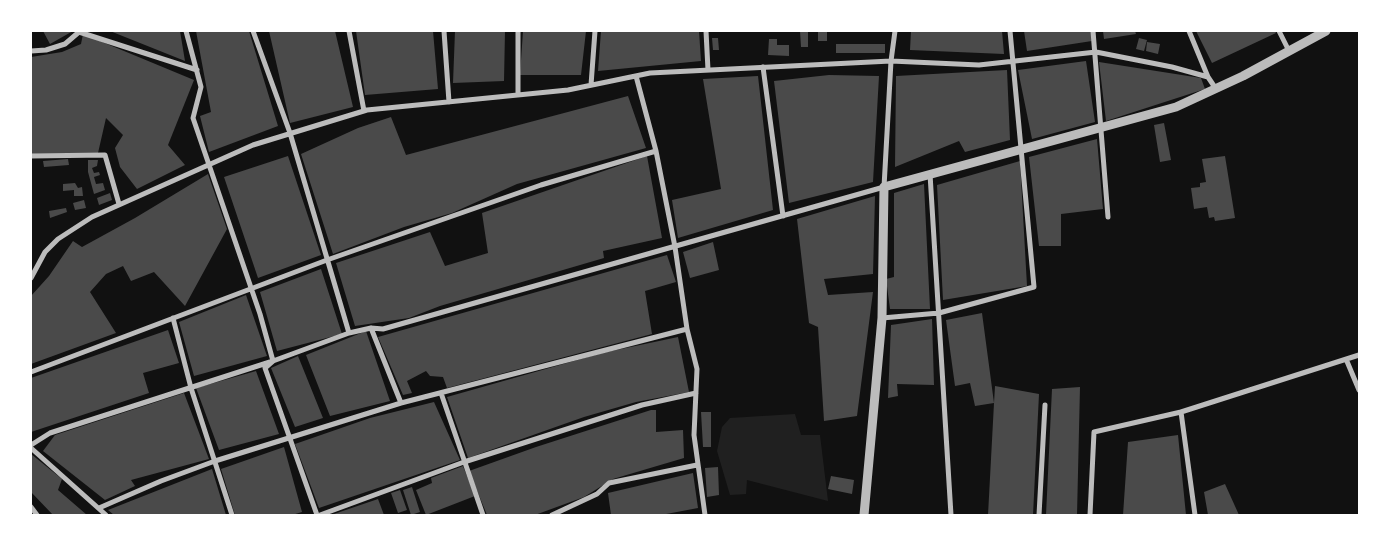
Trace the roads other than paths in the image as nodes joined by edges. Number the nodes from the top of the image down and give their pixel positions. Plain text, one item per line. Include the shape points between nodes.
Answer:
1 (186, 31) edge
2 (253, 31) edge
3 (348, 31) edge
4 (444, 31) edge
5 (518, 31) edge
6 (595, 31) edge
7 (706, 31) edge
8 (895, 31) edge
9 (1010, 31) edge
10 (1093, 31) edge
11 (1189, 31) edge
12 (1279, 31) edge
13 (1326, 31) edge
14 (79, 32) edge
15 (31, 51) edge
16 (1096, 52) junction
17 (1289, 52) junction
18 (891, 61) junction
19 (1013, 62) junction
20 (763, 67) junction
21 (197, 70) junction
22 (708, 70) junction
23 (636, 76) junction
24 (1208, 77) junction
25 (591, 85) junction
26 (1216, 90) junction
27 (518, 95) junction
28 (449, 102) junction
29 (364, 111) junction
30 (1099, 128) junction
31 (290, 133) junction
32 (1022, 150) junction
33 (656, 151) junction
34 (31, 156) edge
35 (209, 164) junction
36 (930, 174) junction
37 (884, 187) junction
38 (119, 204) junction
39 (783, 216) junction
40 (1108, 217) dead end
41 (675, 247) junction
42 (327, 260) junction
43 (31, 278) edge
44 (252, 289) junction
45 (939, 313) junction
46 (173, 318) junction
47 (882, 318) junction
48 (371, 328) junction
49 (687, 329) junction
50 (349, 333) junction
51 (1359, 355) edge
52 (1346, 359) junction
53 (273, 362) junction
54 (31, 372) edge
55 (191, 388) junction
56 (1359, 390) edge
57 (441, 393) junction
58 (696, 393) junction
59 (401, 404) junction
60 (1045, 405) dead end
61 (1181, 412) junction
62 (290, 438) junction
63 (31, 447) edge
64 (215, 461) junction
65 (464, 462) junction
66 (697, 465) junction
67 (31, 507) edge
68 (99, 508) junction
69 (37, 515) edge
70 (106, 515) edge
71 (232, 515) edge
72 (319, 515) edge
73 (483, 515) edge
74 (552, 515) edge
75 (705, 515) edge
76 (864, 515) edge
77 (951, 515) edge
78 (1039, 515) edge
79 (1090, 515) edge
80 (1195, 515) edge

1 - 21 street
2 - 31 street
3 - 29 street
4 - 28 street
5 - 27 street
6 - 25 street
7 - 22 street
8 - 18 street
9 - 19 street
10 - 16 street
11 - 24 street
12 - 17 street
13 - 17 street
14 - 15 street via 65,44
14 - 21 street
16 - 19 street
16 - 24 street
16 - 30 street
17 - 26 street
18 - 19 street via 979,65
18 - 20 street
18 - 37 street
19 - 32 street
20 - 22 street
20 - 39 street
21 - 35 street via 201,87 193,118
22 - 23 street
23 - 25 street
23 - 33 street
24 - 26 street
25 - 27 street
26 - 30 street via 1176,107
27 - 28 street
28 - 29 street
29 - 31 street
30 - 32 street
30 - 40 street
31 - 35 street
31 - 42 street
32 - 36 street
32 - 45 street via 1034,287
33 - 41 street
33 - 42 street via 541,185
34 - 38 street via 105,155
35 - 38 street
35 - 44 street
36 - 37 street
36 - 45 street
37 - 39 street
37 - 47 street
38 - 43 street via 72,228 58,239 45,252
39 - 41 street
41 - 48 street via 383,329
41 - 49 street
42 - 44 street
42 - 50 street
44 - 46 street
44 - 53 street
45 - 47 street
45 - 77 street
46 - 54 street
46 - 55 street
47 - 76 street
48 - 50 street
48 - 59 street
49 - 57 street
49 - 58 street via 697,368
50 - 53 street
51 - 52 street
52 - 56 street
52 - 61 street
53 - 55 street
53 - 62 street via 266,368
55 - 63 street via 50,433
55 - 64 street
57 - 59 street
57 - 65 street
58 - 65 street via 642,405
58 - 66 street via 694,434
59 - 62 street
60 - 78 street
61 - 79 street via 1094,432
61 - 80 street
62 - 64 street
62 - 72 street
63 - 68 street
64 - 68 street
64 - 71 street
65 - 72 street
65 - 73 street
66 - 74 street via 609,484 597,494
66 - 75 street
67 - 69 street
68 - 70 street

